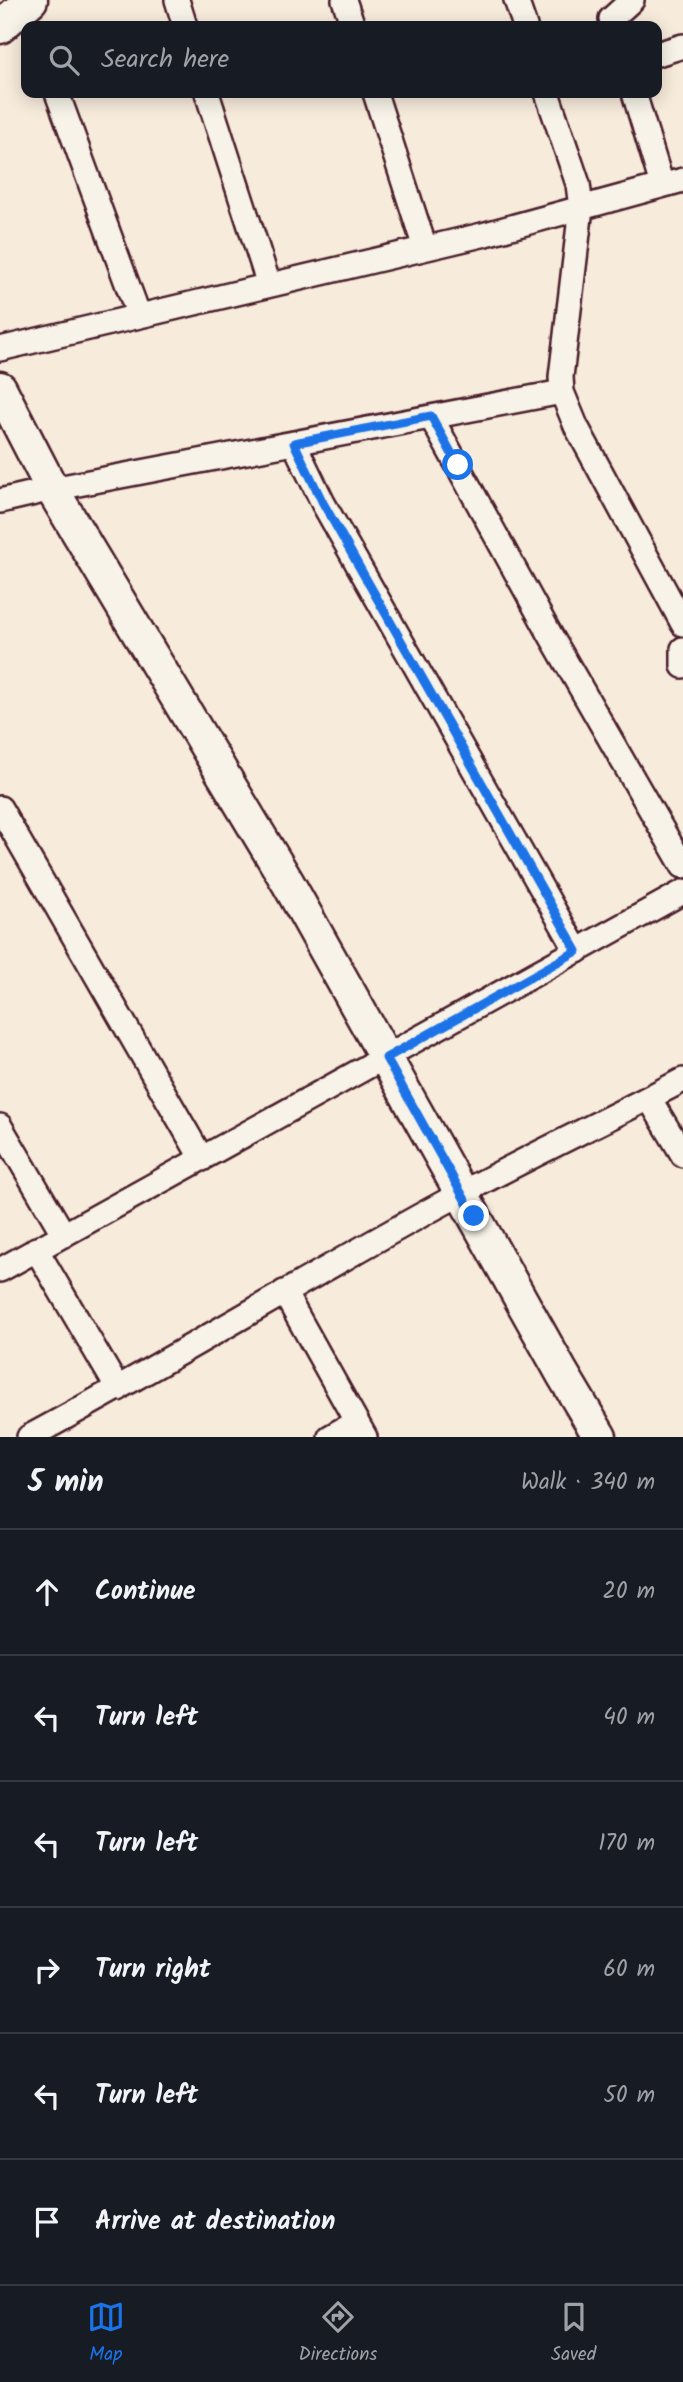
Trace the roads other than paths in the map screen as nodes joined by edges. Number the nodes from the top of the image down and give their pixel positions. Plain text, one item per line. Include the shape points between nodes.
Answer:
1 (177, 0) edge
2 (344, 0) edge
3 (516, 0) edge
4 (632, 0) edge
5 (30, 10) edge
6 (610, 15) edge
7 (183, 21) edge
8 (351, 21) edge
9 (523, 21) edge
10 (0, 27) edge
11 (683, 47) edge
12 (662, 53) edge
13 (59, 98) edge
14 (209, 98) edge
15 (377, 98) edge
16 (549, 98) edge
17 (636, 98) edge
18 (672, 182) edge
19 (581, 208) junction
20 (425, 248) junction
21 (269, 285) junction
22 (139, 316) junction
23 (0, 349) edge
24 (0, 388) edge
25 (562, 392) junction
26 (431, 416) junction
27 (294, 443) junction
28 (52, 489) junction
29 (0, 501) edge
30 (683, 624) edge
31 (683, 649) edge
32 (683, 666) edge
33 (0, 808) edge
34 (683, 866) edge
35 (683, 892) edge
36 (577, 951) junction
37 (386, 1058) junction
38 (683, 1080) edge
39 (649, 1098) junction
40 (0, 1126) edge
41 (683, 1155) edge
42 (202, 1159) junction
43 (461, 1193) junction
44 (64, 1234) junction
45 (36, 1250) junction
46 (0, 1270) edge
47 (284, 1292) junction
48 (118, 1389) junction
49 (360, 1429) edge
50 (29, 1437) edge
51 (330, 1437) edge
52 (600, 1437) edge

1 - 7 street
2 - 8 street
3 - 9 street
4 - 6 street
5 - 10 main road
11 - 12 street
13 - 22 street
14 - 21 street
15 - 20 street
16 - 19 street via 578,184
17 - 18 street
18 - 19 street
19 - 20 street
19 - 25 street
20 - 21 street
21 - 22 street
22 - 23 street
24 - 28 main road
25 - 26 street
25 - 30 street
26 - 27 street
26 - 34 street
27 - 28 street
27 - 36 street via 323,503
28 - 29 street
28 - 37 main road via 288,883
31 - 32 street
33 - 42 street
35 - 36 street
36 - 37 street
37 - 42 street
37 - 43 main road
38 - 39 street
39 - 41 street
39 - 43 street
40 - 44 street
42 - 44 street
43 - 47 street
43 - 52 main road
44 - 45 street
45 - 46 street
45 - 48 street
47 - 48 street
47 - 49 street
48 - 50 street
49 - 51 street

